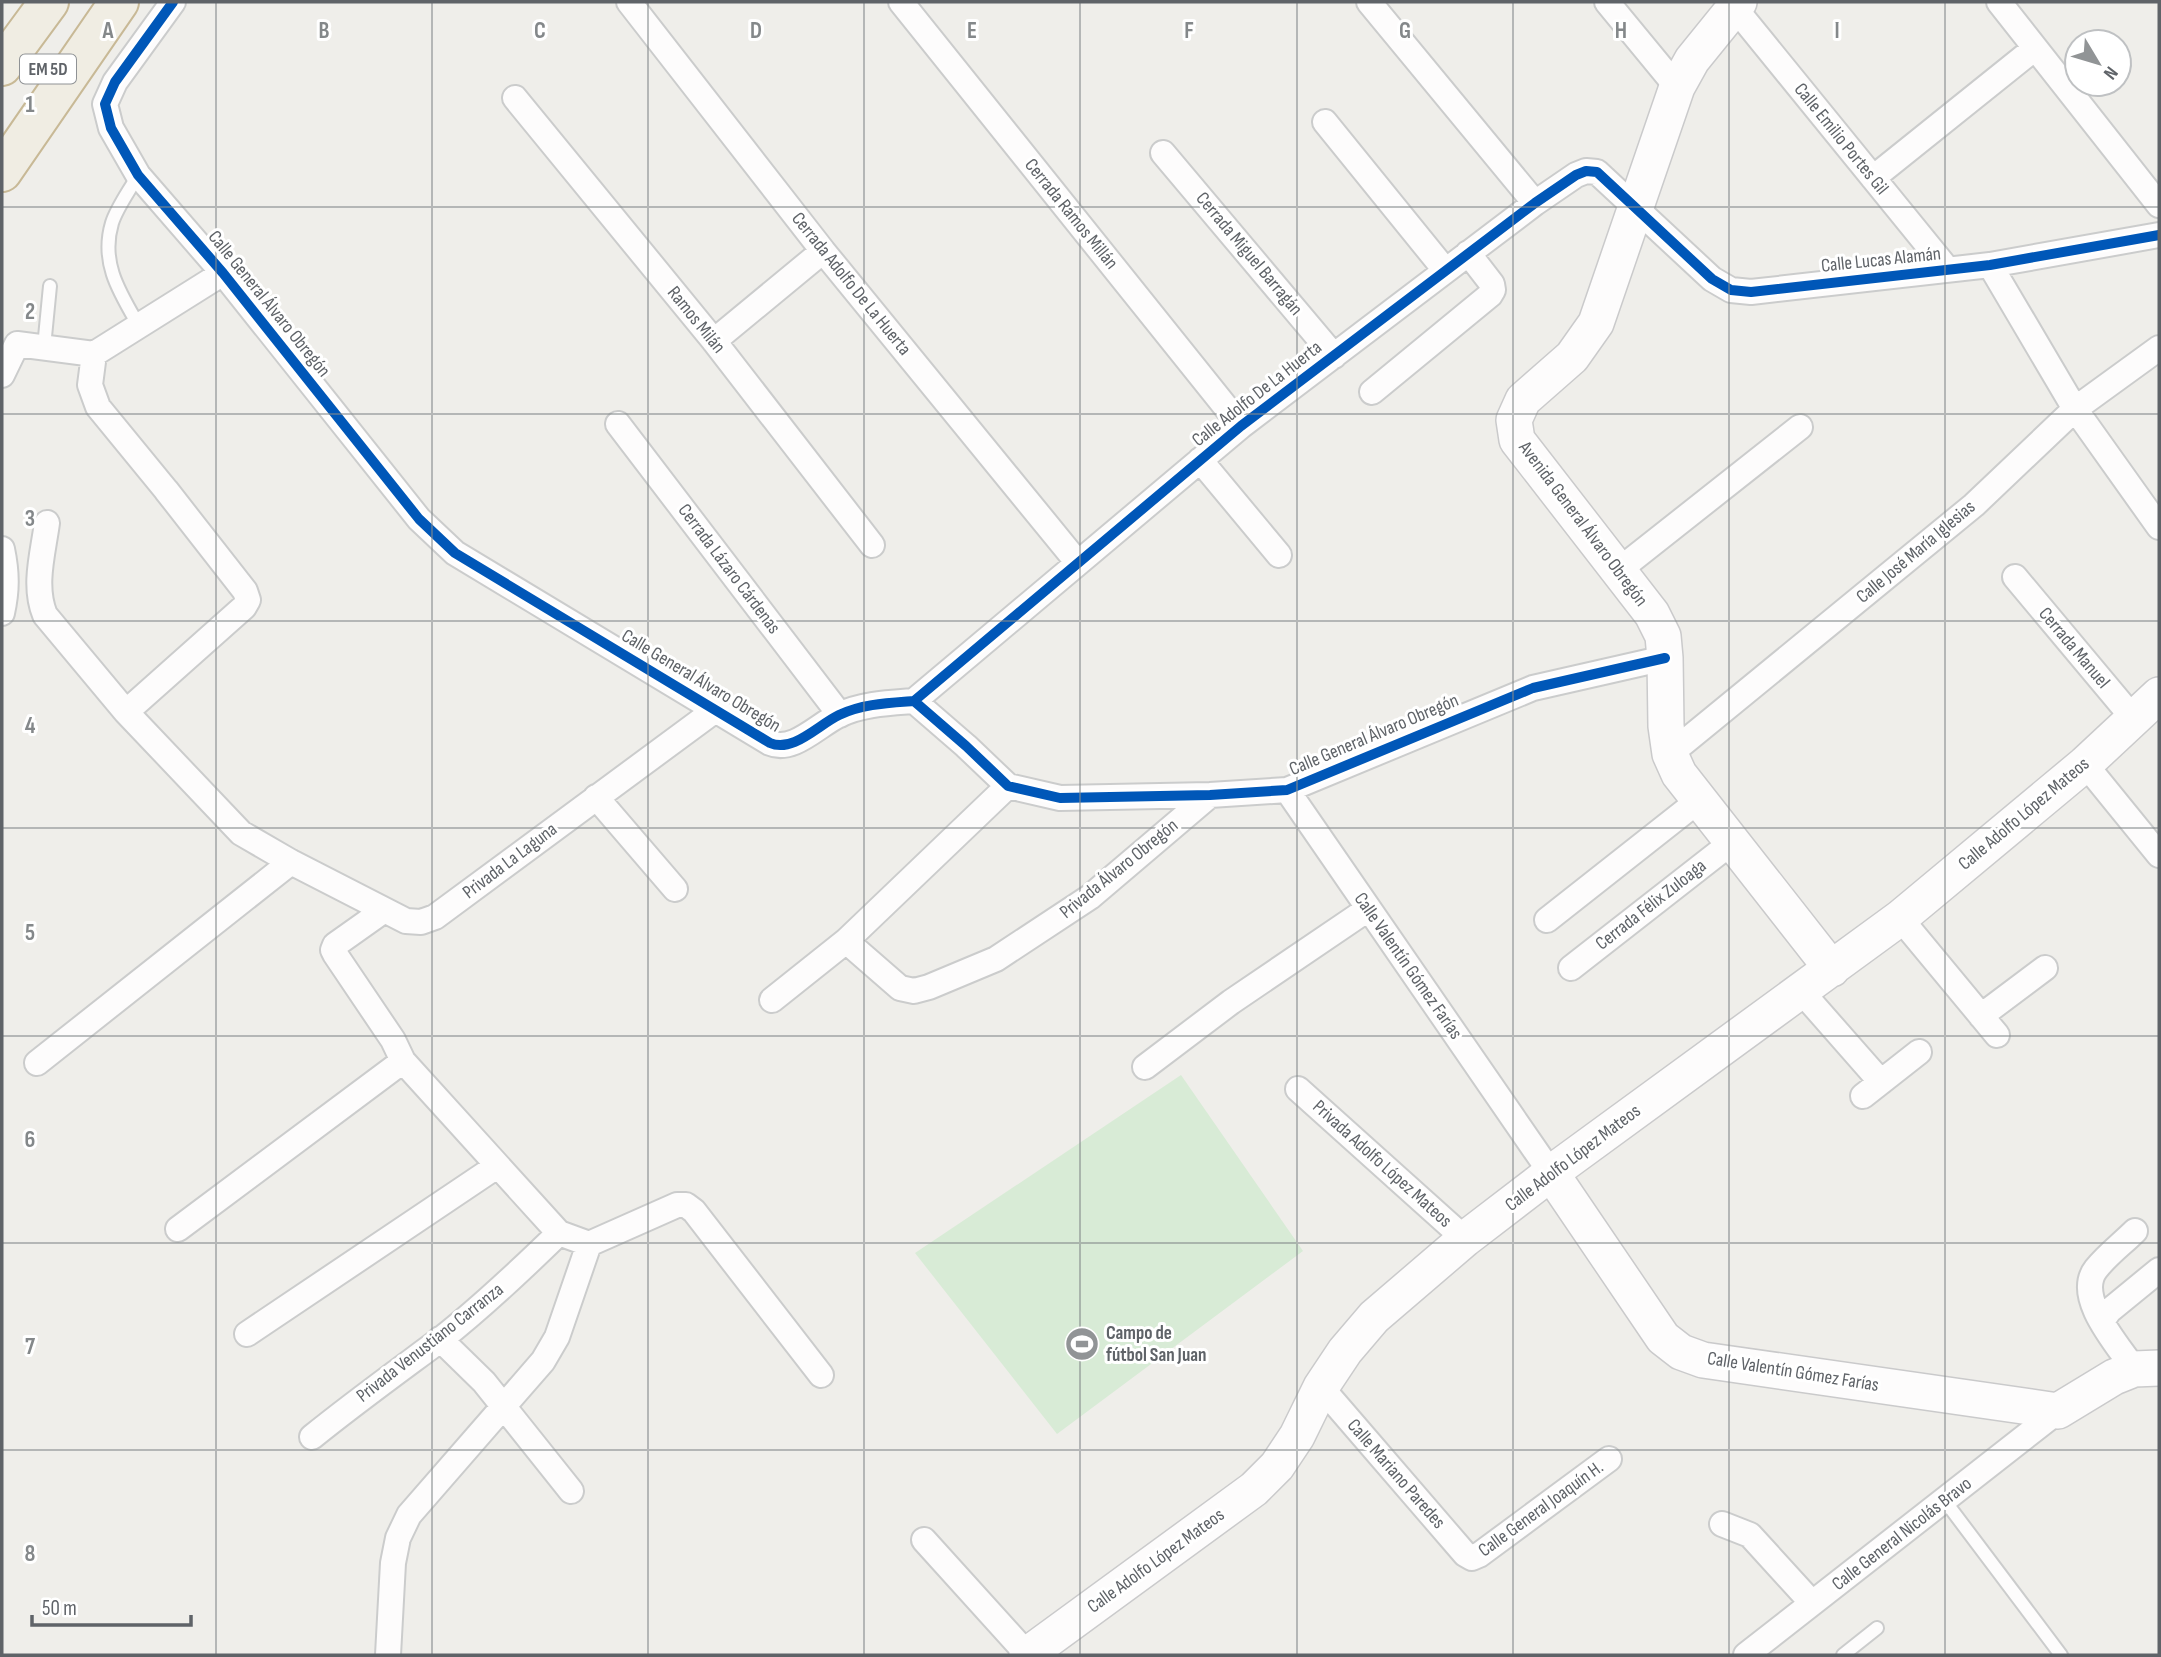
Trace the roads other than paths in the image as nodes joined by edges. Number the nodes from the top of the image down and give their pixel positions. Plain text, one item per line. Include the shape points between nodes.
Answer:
1 (19, 2) edge
2 (49, 2) edge
3 (95, 2) edge
4 (119, 2) edge
5 (173, 2) edge
6 (628, 2) edge
7 (901, 2) edge
8 (1369, 2) edge
9 (1607, 2) edge
10 (1999, 2) edge
11 (1737, 4) edge
12 (2, 24) edge
13 (2035, 48) junction
14 (2, 66) edge
15 (1677, 87) junction
16 (515, 98) dead end
17 (1325, 122) dead end
18 (2, 137) edge
19 (1163, 153) dead end
20 (2, 172) edge
21 (138, 175) junction
22 (1873, 178) junction
23 (1535, 203) junction
24 (2159, 205) edge
25 (1635, 207) junction
26 (2159, 234) edge
27 (823, 251) junction
28 (1468, 253) junction
29 (1990, 265) junction
30 (1445, 270) junction
31 (1948, 271) junction
32 (223, 272) junction
33 (50, 286) dead end
34 (139, 326) junction
35 (10, 340) edge
36 (714, 341) junction
37 (44, 347) junction
38 (2159, 348) edge
39 (94, 354) junction
40 (1334, 356) junction
41 (2, 375) edge
42 (1372, 392) dead end
43 (2075, 409) junction
44 (618, 424) dead end
45 (1241, 426) junction
46 (1801, 427) dead end
47 (1200, 460) junction
48 (47, 523) dead end
49 (2159, 527) edge
50 (872, 545) dead end
51 (2, 550) edge
52 (1279, 555) dead end
53 (1078, 563) junction
54 (1619, 570) junction
55 (2015, 577) dead end
56 (2, 613) edge
57 (1665, 657) junction
58 (2159, 695) edge
59 (914, 701) junction
60 (714, 711) junction
61 (125, 712) junction
62 (839, 715) junction
63 (2133, 718) junction
64 (1670, 754) junction
65 (2085, 764) junction
66 (1008, 786) junction
67 (1287, 790) junction
68 (1210, 795) junction
69 (596, 797) junction
70 (1698, 801) junction
71 (1731, 843) junction
72 (2159, 855) edge
73 (291, 862) junction
74 (675, 888) dead end
75 (1368, 909) junction
76 (383, 911) junction
77 (1900, 918) junction
78 (1547, 920) dead end
79 (846, 942) junction
80 (1571, 968) dead end
81 (2045, 968) dead end
82 (1832, 969) junction
83 (1801, 991) junction
84 (772, 1000) dead end
85 (1919, 1052) dead end
86 (403, 1061) junction
87 (37, 1063) dead end
88 (1145, 1067) dead end
89 (1298, 1089) dead end
90 (496, 1166) junction
91 (1551, 1173) junction
92 (178, 1229) dead end
93 (2136, 1231) dead end
94 (559, 1233) junction
95 (1465, 1239) junction
96 (589, 1244) junction
97 (2159, 1269) edge
98 (2102, 1321) junction
99 (247, 1334) dead end
100 (440, 1339) junction
101 (2147, 1368) edge
102 (821, 1375) dead end
103 (1321, 1388) junction
104 (504, 1406) junction
105 (2058, 1411) junction
106 (312, 1437) dead end
107 (1609, 1460) dead end
108 (571, 1491) dead end
109 (1945, 1500) junction
110 (1722, 1524) dead end
111 (924, 1541) dead end
112 (1472, 1558) joint
113 (1812, 1603) junction
114 (1087, 1611) junction
115 (1877, 1628) dead end
116 (1754, 1653) edge
117 (388, 1655) edge
118 (1028, 1655) edge
119 (1055, 1655) edge
120 (1843, 1655) edge
121 (2061, 1655) edge

1 - 12 highway
2 - 14 highway, EM 5D
3 - 18 highway, EM 5D
4 - 20 highway
5 - 21 street, Calle General Álvaro Obregón via 115,82 105,104 111,128
6 - 27 street, Cerrada Adolfo De La Huerta
7 - 45 street, Cerrada Ramos Millán
8 - 23 street
9 - 15 street
10 - 13 street
11 - 15 main road, Avenida General Álvaro Obregón via 1692,60
11 - 22 street, Calle Emilio Portes Gil
13 - 22 street
13 - 24 street
15 - 25 main road, Avenida General Álvaro Obregón
16 - 36 street, Ramos Milán
17 - 30 street
19 - 40 street, Cerrada Miguel Barragán
21 - 32 street, Calle General Álvaro Obregón
21 - 34 lane via 112,222 107,249 113,280
22 - 31 street, Calle Emilio Portes Gil
23 - 25 street, Calle Adolfo De La Huerta via 1587,171 1597,172
23 - 28 street, Calle Adolfo De La Huerta
25 - 31 street, Calle Lucas Alamán via 1731,290 1751,292
25 - 54 main road, Avenida General Álvaro Obregón via 1596,323 1572,357 1523,400 1514,420 1517,440
26 - 29 street, Calle Lucas Alamán
27 - 36 street
27 - 53 street, Cerrada Adolfo De La Huerta
28 - 30 street, Calle Adolfo De La Huerta
28 - 42 street via 1492,284 1490,295
29 - 31 street, Calle Lucas Alamán
29 - 43 street
30 - 40 street, Calle Adolfo De La Huerta
32 - 34 street
32 - 60 street, Calle General Álvaro Obregón via 419,519 454,553
33 - 37 lane
34 - 39 street
35 - 37 street
35 - 41 street
36 - 50 street, Ramos Milán
37 - 39 street
38 - 43 street, Calle José María Iglesias
39 - 61 street via 90,385 98,407 248,600
40 - 45 street, Calle Adolfo De La Huerta
43 - 49 street
43 - 64 street, Calle José María Iglesias via 1974,505
44 - 62 street, Cerrada Lázaro Cárdenas
45 - 47 street, Calle Adolfo De La Huerta
46 - 54 street
47 - 52 street
47 - 53 street, Calle Adolfo De La Huerta
48 - 61 street, Privada La Laguna via 40,604
51 - 56 street via 7,570
53 - 59 street, Calle Adolfo De La Huerta
54 - 57 main road, Avenida General Álvaro Obregón via 1652,614
55 - 63 street, Cerrada Manuel
57 - 64 main road, Avenida General Álvaro Obregón via 1665,726
57 - 67 street, Calle General Álvaro Obregón via 1533,688
58 - 63 main road, Calle Adolfo López Mateos
59 - 62 street, Calle General Álvaro Obregón via 871,704
59 - 66 street
60 - 62 street, Calle General Álvaro Obregón via 779,747
60 - 69 street, Privada La Laguna
61 - 73 street, Privada La Laguna via 241,832
63 - 65 main road, Calle Adolfo López Mateos
64 - 70 main road, Avenida General Álvaro Obregón
65 - 72 street
65 - 77 main road, Calle Adolfo López Mateos
66 - 68 street, Calle General Álvaro Obregón via 1060,798
66 - 79 street
67 - 68 street, Calle General Álvaro Obregón
67 - 75 street, Calle Valentín Gómez Farías
68 - 79 street, Privada Álvaro Obregón via 1090,897 996,959 929,987 900,988
69 - 74 street
69 - 76 street, Privada La Laguna via 435,917 406,921
70 - 71 main road, Avenida General Álvaro Obregón
70 - 78 street
71 - 80 street, Cerrada Félix Zuloaga
71 - 82 main road, Avenida General Álvaro Obregón
73 - 76 street, Privada La Laguna
73 - 87 street
75 - 88 street
75 - 91 street, Calle Valentín Gómez Farías
76 - 86 street via 332,950
77 - 81 street via 1989,1026
77 - 82 main road, Calle Adolfo López Mateos
79 - 84 street
82 - 83 main road, Calle Adolfo López Mateos
83 - 85 street via 1872,1089
83 - 91 main road, Calle Adolfo López Mateos
86 - 90 street
86 - 92 street
89 - 95 street, Privada Adolfo López Mateos
90 - 94 street
90 - 99 street
91 - 95 main road, Calle Adolfo López Mateos
91 - 105 main road, Calle Valentín Gómez Farías via 1662,1338 1681,1352 1703,1360
93 - 98 street via 2095,1269 2088,1283
94 - 96 street
94 - 100 street, Privada Venustiano Carranza
95 - 103 main road, Calle Adolfo López Mateos via 1374,1317
96 - 102 street via 686,1205
96 - 104 street via 557,1337
97 - 98 street
98 - 101 street
100 - 104 street
100 - 106 street, Privada Venustiano Carranza
101 - 105 main road via 2113,1377
103 - 112 street, Calle Mariano Paredes
103 - 114 main road, Calle Adolfo López Mateos via 1297,1436 1254,1489
104 - 108 street
104 - 117 street via 410,1515 398,1538
105 - 109 street, Calle General Nicolás Bravo
107 - 112 street, Calle General Joaquín H.
109 - 113 street, Calle General Nicolás Bravo
109 - 121 lane
110 - 113 street via 1750,1535
111 - 118 street
113 - 116 street, Calle General Nicolás Bravo
114 - 118 main road, Calle Adolfo López Mateos
114 - 119 street
115 - 120 lane

